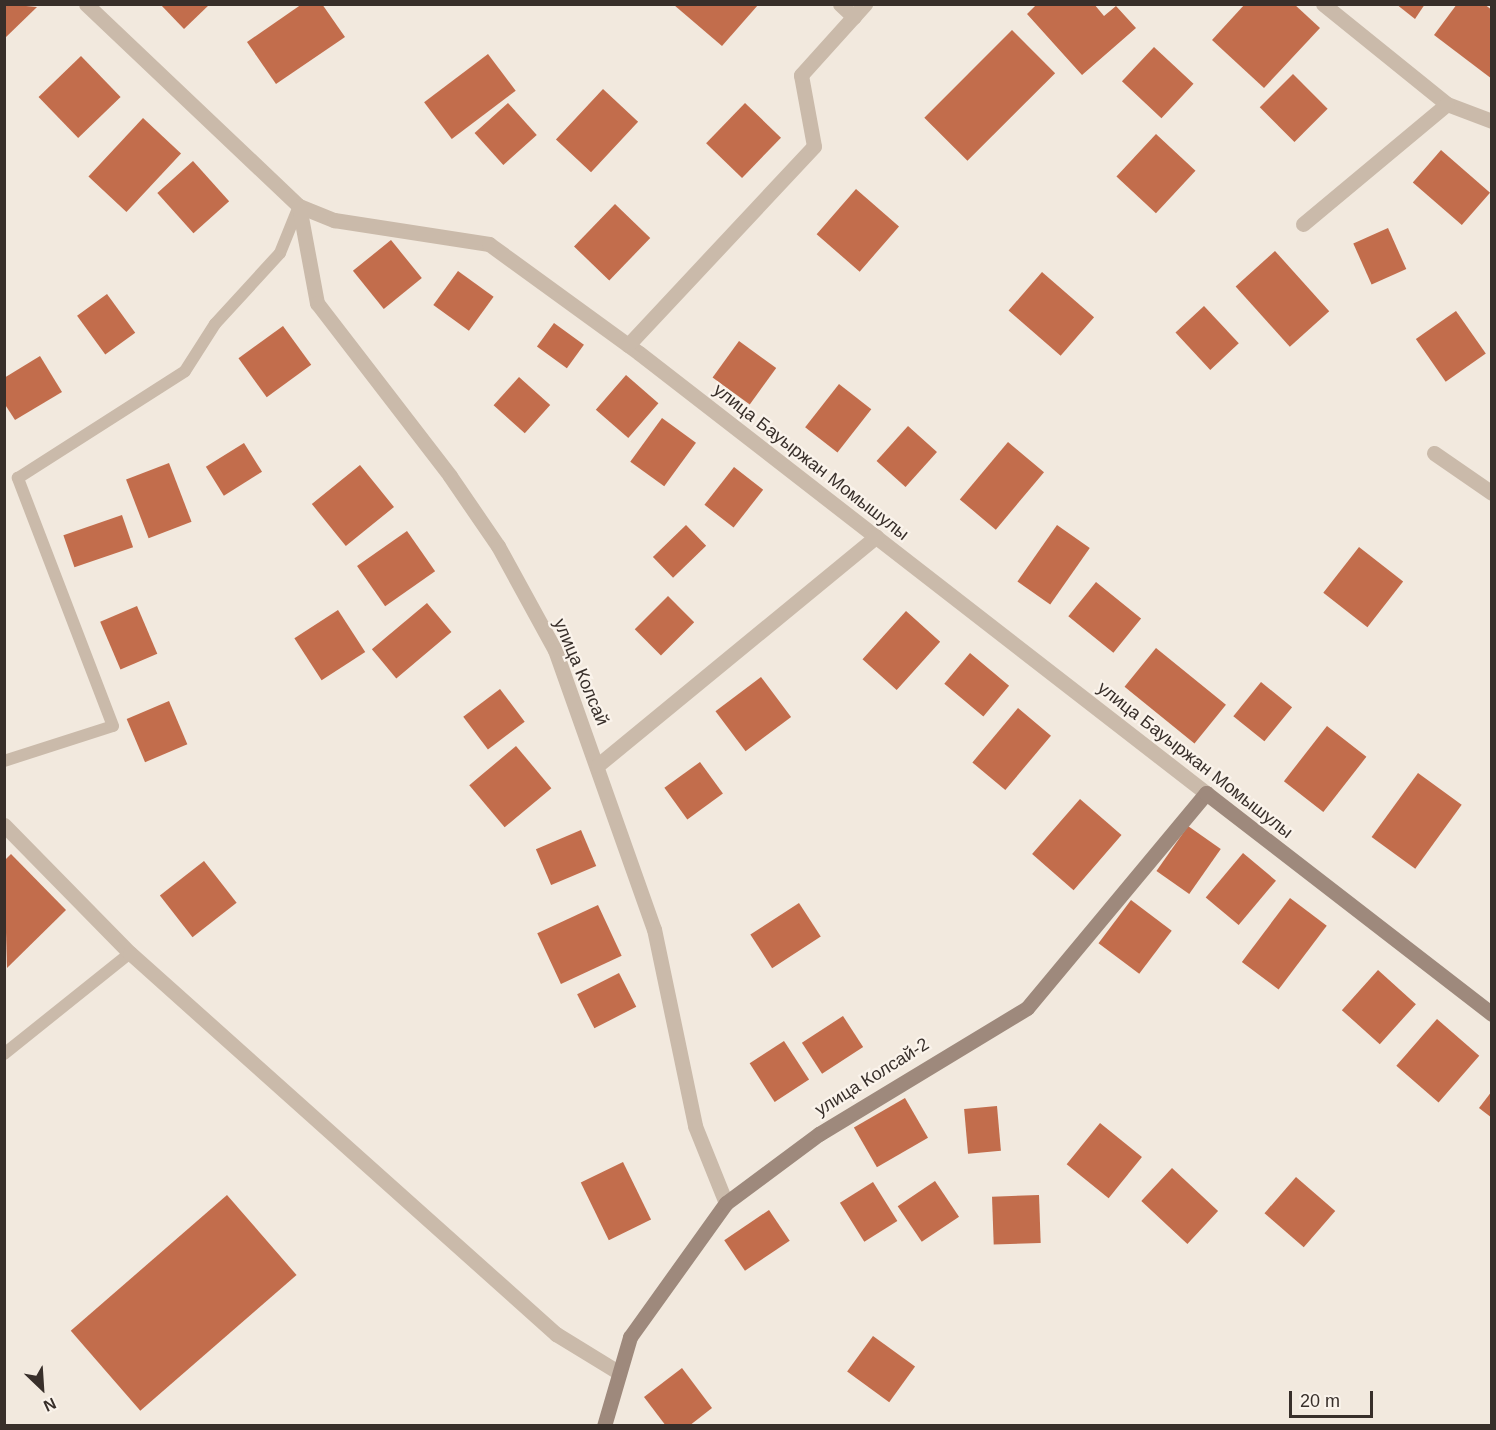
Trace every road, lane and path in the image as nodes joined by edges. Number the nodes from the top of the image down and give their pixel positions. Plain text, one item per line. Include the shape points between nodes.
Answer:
1 (86, 4) edge
2 (840, 4) edge
3 (865, 4) edge
4 (1323, 4) edge
5 (854, 17) junction
6 (1447, 104) junction
7 (1491, 121) edge
8 (298, 206) junction
9 (1303, 224) dead end
10 (628, 345) junction
11 (1434, 453) dead end
12 (1491, 494) edge
13 (876, 537) junction
14 (4, 761) edge
15 (598, 765) junction
16 (1206, 793) junction
17 (4, 825) edge
18 (130, 953) junction
19 (1491, 1014) edge
20 (4, 1054) edge
21 (726, 1203) junction
22 (618, 1372) junction
23 (604, 1425) edge

1 - 8 street, улица Бауыржан Момышулы
2 - 5 street
3 - 5 street
4 - 6 street
5 - 10 street via 801,75 814,146
6 - 7 street
6 - 9 street
8 - 10 street, улица Бауыржан Момышулы via 334,220 489,244
8 - 14 lane via 280,253 215,324 185,371 18,478 113,726
8 - 15 street, улица Колсай via 317,303 498,546 555,650
10 - 13 street, улица Бауыржан Момышулы
11 - 12 street
13 - 15 street
13 - 16 street, улица Бауыржан Момышулы
15 - 21 street, улица Колсай via 654,928 695,1126
16 - 19 street, улица Бауыржан Момышулы
16 - 21 street, улица Колсай-2 via 1027,1008 819,1134
17 - 18 street
18 - 20 lane
18 - 22 street via 556,1334
21 - 22 street, улица Колсай-2 via 668,1277 630,1337
22 - 23 street, улица Колсай-2

